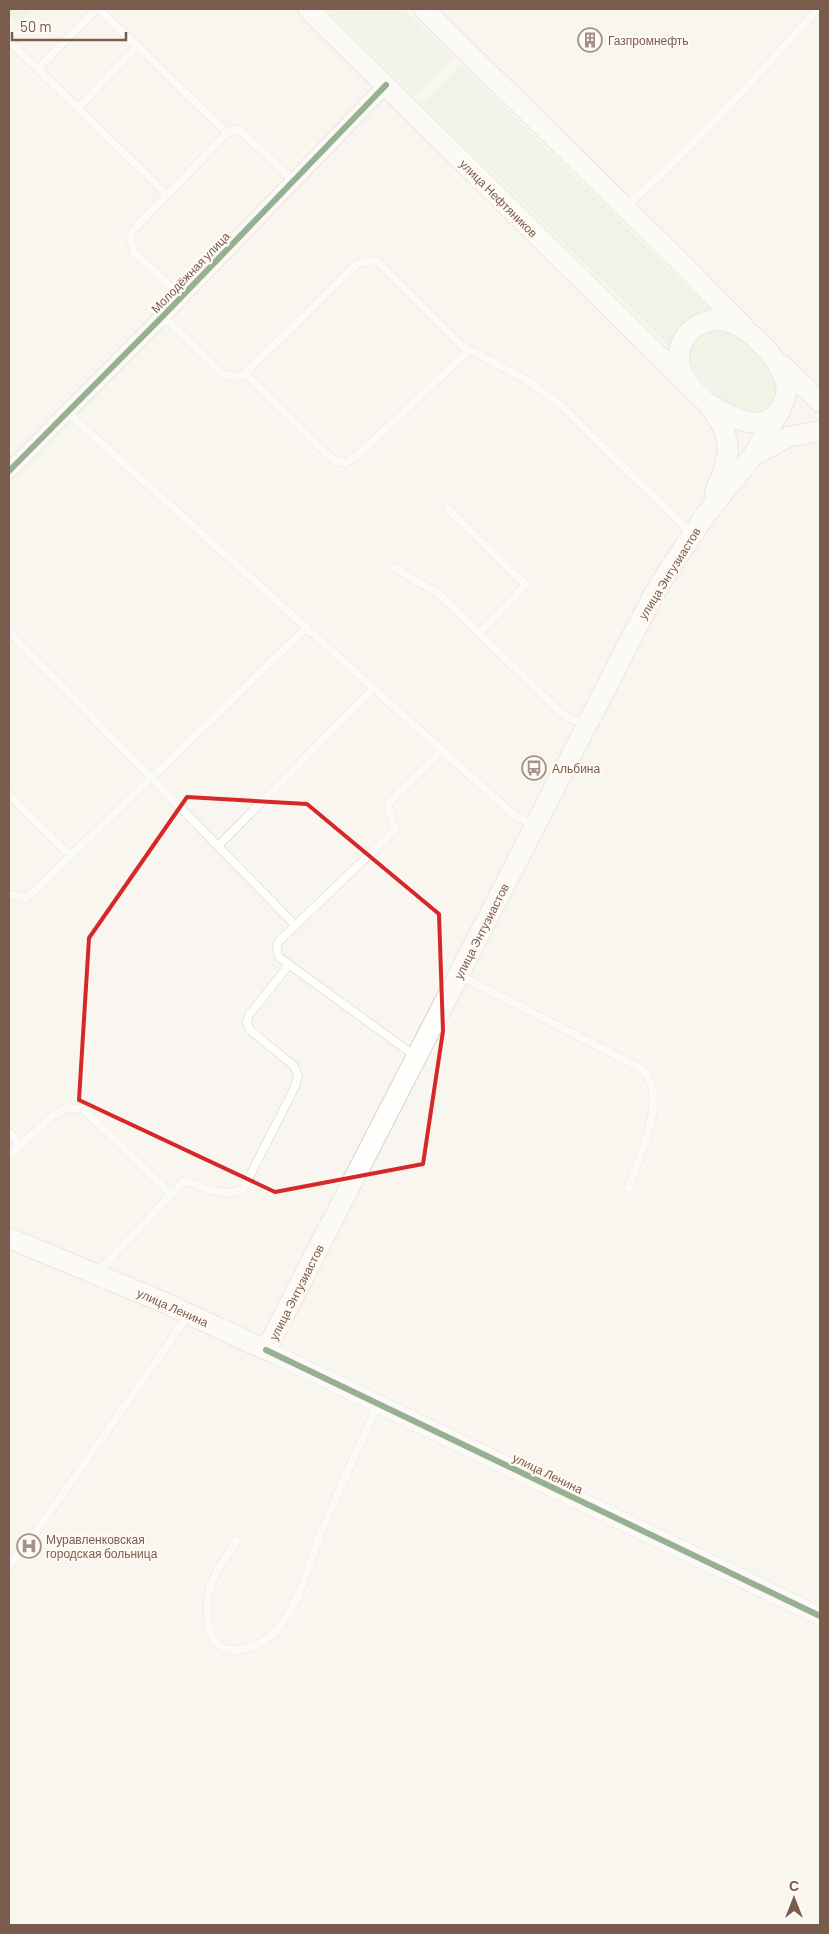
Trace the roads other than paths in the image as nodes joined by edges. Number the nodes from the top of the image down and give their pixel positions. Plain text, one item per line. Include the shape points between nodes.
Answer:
1 (97, 9) edge
2 (308, 9) edge
3 (424, 9) edge
4 (818, 9) edge
5 (9, 41) edge
6 (137, 46) junction
7 (38, 69) junction
8 (386, 86) junction
9 (78, 108) junction
10 (227, 133) junction
11 (294, 180) junction
12 (167, 195) junction
13 (625, 207) junction
14 (181, 298) junction
15 (163, 316) junction
16 (747, 331) junction
17 (469, 350) junction
18 (769, 353) junction
19 (245, 374) junction
20 (691, 386) junction
21 (706, 402) junction
22 (820, 402) edge
23 (68, 413) junction
24 (770, 419) junction
25 (820, 431) edge
26 (752, 457) junction
27 (9, 471) edge
28 (448, 509) dead end
29 (704, 517) junction
30 (692, 534) junction
31 (394, 568) dead end
32 (307, 627) junction
33 (9, 632) edge
34 (479, 634) junction
35 (374, 688) junction
36 (586, 725) junction
37 (443, 750) junction
38 (151, 778) junction
39 (9, 795) edge
40 (535, 826) junction
41 (218, 846) junction
42 (71, 856) junction
43 (9, 894) edge
44 (295, 925) junction
45 (289, 965) junction
46 (459, 975) junction
47 (417, 1057) junction
48 (9, 1132) edge
49 (20, 1145) junction
50 (9, 1156) edge
51 (628, 1188) dead end
52 (171, 1194) junction
53 (9, 1238) edge
54 (97, 1273) junction
55 (190, 1314) junction
56 (266, 1350) junction
57 (378, 1405) junction
58 (236, 1541) dead end
59 (9, 1566) edge
60 (820, 1616) edge

1 - 6 lane
1 - 7 lane
2 - 8 main road, улица Нефтяников
3 - 13 main road, улица Нефтяников
4 - 13 lane via 742,93
5 - 7 lane
6 - 9 lane
6 - 10 lane
7 - 9 lane
8 - 11 street, Молодёжная улица
8 - 20 main road, улица Нефтяников
9 - 12 lane
10 - 11 lane via 237,130 243,133
10 - 12 lane
11 - 14 street, Молодёжная улица
12 - 14 lane via 133,230 131,245 134,252
13 - 16 main road, улица Нефтяников
14 - 15 street, Молодёжная улица
15 - 19 lane via 223,374
15 - 23 street, Молодёжная улица
16 - 18 main road, улица Нефтяников
16 - 20 main road, улица Нефтяников via 720,320 704,322 689,331 680,346 680,364
17 - 19 lane via 358,456 346,463 333,460
17 - 19 lane via 378,262 368,261 357,264
17 - 30 lane via 529,381 563,407
18 - 22 main road, улица Нефтяников
18 - 24 main road, улица Нефтяников via 787,386 787,394
20 - 21 main road, улица Нефтяников
21 - 24 main road, улица Нефтяников via 738,419
21 - 29 main road, улица Энтузиастов via 721,425 728,462
23 - 27 street, Молодёжная улица
23 - 32 lane
24 - 25 main road, улица Нефтяников
24 - 26 main road, улица Энтузиастов
25 - 26 main road via 788,436
26 - 29 main road, улица Энтузиастов
28 - 34 lane via 526,586
29 - 30 main road, улица Энтузиастов
30 - 36 main road, улица Энтузиастов via 654,594
31 - 34 lane via 438,593
32 - 35 lane
32 - 38 lane
33 - 38 lane
34 - 36 lane via 558,710
35 - 37 lane
35 - 41 lane
36 - 40 main road, улица Энтузиастов
37 - 40 lane via 514,816
37 - 44 lane via 390,801 388,806 395,829 392,833
38 - 41 lane
38 - 42 lane
39 - 42 lane
40 - 46 main road, улица Энтузиастов
41 - 44 lane
42 - 43 lane via 26,899
44 - 45 lane via 276,947 277,954
45 - 47 lane
45 - 52 lane via 246,1022 250,1030 294,1066 298,1076 243,1189 234,1194 224,1193 184,1181
46 - 47 main road, улица Энтузиастов
46 - 51 lane via 648,1075 653,1092 651,1125
47 - 56 main road, улица Энтузиастов
48 - 49 lane
49 - 50 lane
49 - 52 lane via 52,1116 67,1108 83,1109
52 - 54 lane
53 - 54 main road, улица Ленина
54 - 55 main road, улица Ленина
55 - 56 main road, улица Ленина
55 - 59 lane
56 - 57 street, улица Ленина
57 - 58 lane via 324,1524 291,1607 278,1629 267,1639 243,1650 220,1646 212,1638 208,1624 208,1594
57 - 60 street, улица Ленина

